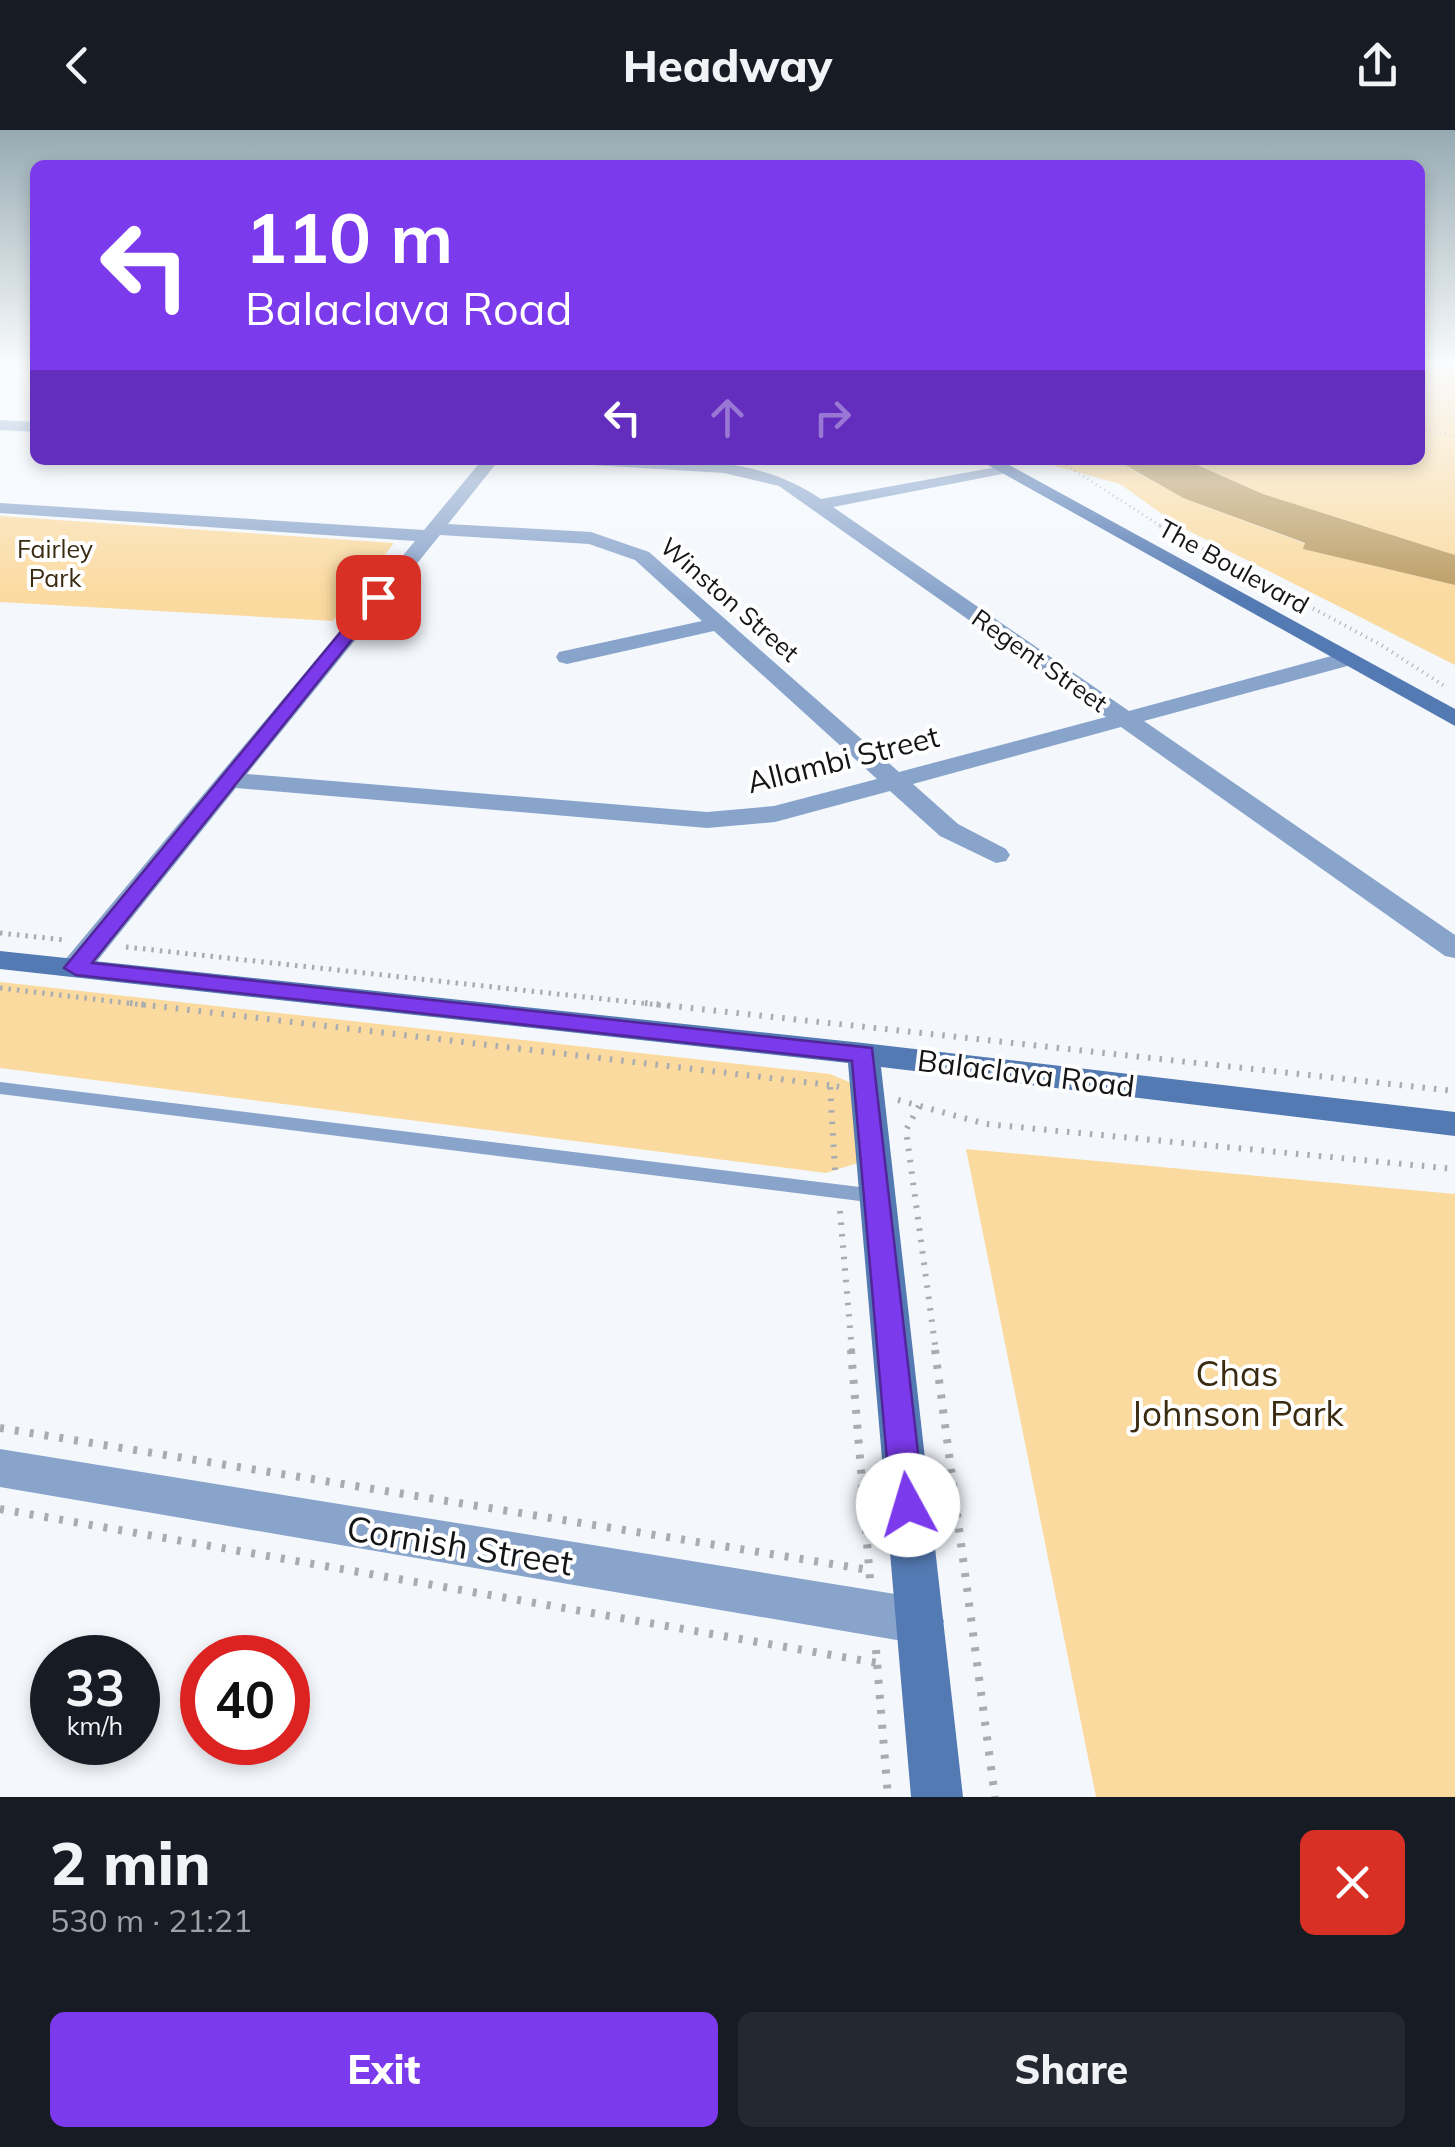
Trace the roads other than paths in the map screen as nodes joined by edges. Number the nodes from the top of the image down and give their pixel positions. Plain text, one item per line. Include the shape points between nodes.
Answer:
1 (487, 465) edge
2 (657, 465) edge
3 (990, 465) edge
4 (996, 465) edge
5 (818, 505) junction
6 (0, 508) edge
7 (431, 532) junction
8 (718, 624) junction
9 (567, 657) dead end
10 (1343, 660) junction
11 (1125, 719) junction
12 (1455, 719) edge
13 (227, 780) junction
14 (895, 782) junction
15 (996, 855) dead end
16 (1455, 949) edge
17 (85, 956) junction
18 (0, 960) edge
19 (853, 1077) junction
20 (0, 1088) edge
21 (1455, 1124) edge
22 (857, 1194) junction
23 (0, 1468) edge
24 (920, 1621) junction
25 (938, 1797) edge

1 - 7 street
2 - 5 street, Regent Street via 760,474
3 - 5 street
4 - 10 street, The Boulevard
5 - 11 street, Regent Street
6 - 7 street, Winston Street
7 - 8 street, Winston Street via 591,538 642,556
7 - 13 street
8 - 9 street
8 - 14 street, Winston Street
10 - 11 street, Allambi Street
10 - 12 street, The Boulevard
11 - 14 street, Allambi Street
11 - 16 street, Regent Street
13 - 14 street, Allambi Street via 707,820 774,814
13 - 17 street
14 - 15 street, Winston Street via 949,830
17 - 18 street, Balaclava Road
17 - 19 street, Balaclava Road
19 - 21 street, Balaclava Road
19 - 22 street
20 - 22 lane
22 - 24 street
23 - 24 street, Cornish Street via 871,1592
24 - 25 street

